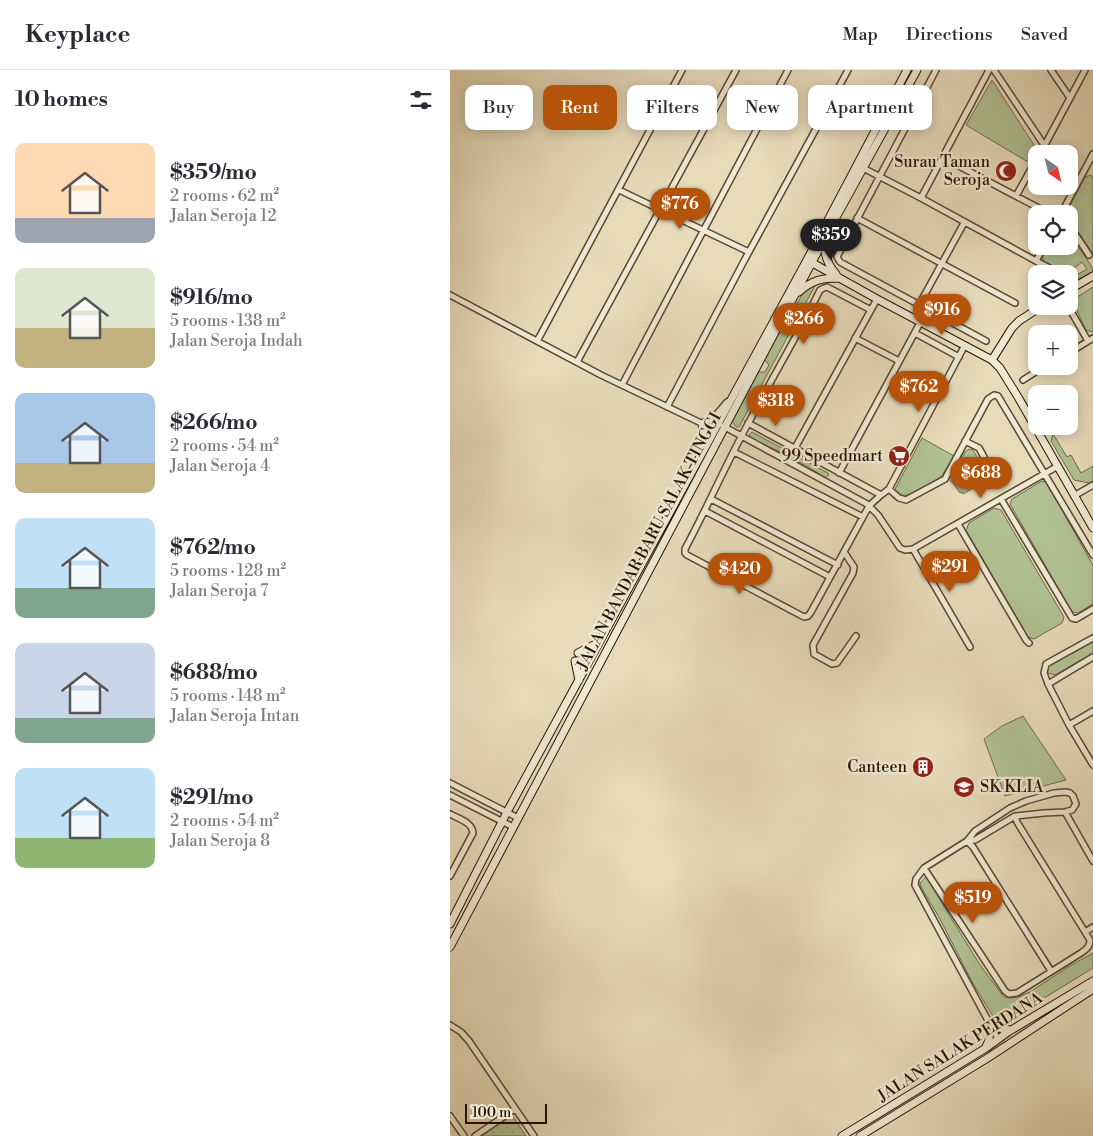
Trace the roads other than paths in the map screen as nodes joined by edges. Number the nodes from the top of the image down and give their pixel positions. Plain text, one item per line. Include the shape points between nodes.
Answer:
1 (682, 70) edge
2 (736, 70) edge
3 (788, 70) edge
4 (848, 70) edge
5 (917, 70) edge
6 (936, 70) edge
7 (989, 70) edge
8 (994, 70) edge
9 (1051, 70) edge
10 (1085, 70) edge
11 (904, 72) edge
12 (1070, 98) junction
13 (1044, 145) joint
14 (1093, 154) edge
15 (942, 158) junction
16 (1086, 166) junction
17 (864, 168) junction
18 (1093, 169) edge
19 (1028, 174) edge
20 (880, 177) junction
21 (619, 190) junction
22 (1016, 196) junction
23 (921, 198) junction
24 (1033, 205) edge
25 (1066, 205) edge
26 (660, 210) junction
27 (857, 218) junction
28 (964, 223) junction
29 (704, 230) junction
30 (828, 232) junction
31 (1078, 238) edge
32 (749, 252) junction
33 (1039, 255) edge
34 (1089, 255) dead end
35 (810, 261) junction
36 (1036, 261) junction
37 (942, 264) junction
38 (1044, 265) edge
39 (1093, 276) edge
40 (840, 278) junction
41 (1078, 284) edge
42 (795, 295) junction
43 (450, 296) edge
44 (876, 299) junction
45 (1015, 303) dead end
46 (919, 305) junction
47 (870, 310) junction
48 (1028, 315) edge
49 (1074, 315) edge
50 (921, 322) junction
51 (915, 333) junction
52 (855, 338) junction
53 (1090, 340) edge
54 (537, 341) junction
55 (986, 341) dead end
56 (965, 346) junction
57 (1078, 347) edge
58 (959, 357) junction
59 (992, 360) junction
60 (899, 361) junction
61 (577, 362) junction
62 (1031, 375) edge
63 (1023, 380) dead end
64 (622, 385) junction
65 (734, 394) junction
66 (667, 407) junction
67 (701, 423) junction
68 (748, 423) junction
69 (718, 424) junction
70 (726, 427) junction
71 (742, 436) junction
72 (965, 441) junction
73 (795, 448) junction
74 (734, 452) junction
75 (695, 466) junction
76 (1058, 466) junction
77 (839, 473) junction
78 (1045, 473) junction
79 (998, 483) dead end
80 (1093, 485) edge
81 (890, 489) junction
82 (881, 495) junction
83 (1074, 496) junction
84 (1001, 498) junction
85 (711, 499) junction
86 (869, 506) junction
87 (706, 511) junction
88 (863, 517) junction
89 (958, 524) junction
90 (1093, 528) edge
91 (913, 549) junction
92 (844, 552) junction
93 (1093, 555) edge
94 (838, 565) junction
95 (830, 577) junction
96 (1093, 609) edge
97 (856, 636) dead end
98 (1093, 638) edge
99 (599, 643) junction
100 (1029, 643) dead end
101 (970, 647) dead end
102 (578, 652) dead end
103 (1093, 657) edge
104 (575, 661) dead end
105 (579, 680) junction
106 (1048, 684) junction
107 (1093, 712) edge
108 (1069, 725) junction
109 (1093, 765) edge
110 (450, 783) edge
111 (450, 794) edge
112 (507, 812) junction
113 (1065, 812) junction
114 (450, 814) edge
115 (1015, 816) junction
116 (518, 818) junction
117 (502, 821) junction
118 (513, 827) junction
119 (967, 841) junction
120 (1093, 861) edge
121 (924, 868) junction
122 (450, 876) edge
123 (450, 924) edge
124 (1093, 927) edge
125 (1085, 932) junction
126 (450, 947) edge
127 (1051, 971) junction
128 (1093, 981) edge
129 (1093, 989) edge
130 (450, 1025) edge
131 (990, 1025) junction
132 (1012, 1030) junction
133 (998, 1039) junction
134 (1004, 1047) junction
135 (986, 1048) junction
136 (515, 1108) junction
137 (450, 1116) edge
138 (464, 1136) edge
139 (475, 1136) edge
140 (534, 1136) edge
141 (844, 1136) edge
142 (860, 1136) edge

1 - 21 street
2 - 26 street
3 - 29 street
4 - 32 street
5 - 17 main road, JALAN BANDAR BARU SALAK TINGGI
6 - 20 street
7 - 15 street
8 - 13 street
9 - 12 street
10 - 12 street
11 - 35 main road, JALAN BANDAR BARU SALAK TINGGI
12 - 13 street
14 - 16 street
15 - 22 street
15 - 23 street
16 - 18 street
16 - 25 street
17 - 20 street
17 - 30 main road, JALAN BANDAR BARU SALAK TINGGI
19 - 22 street
20 - 23 street
20 - 27 street
21 - 26 street
21 - 54 street
22 - 24 street
23 - 28 street
26 - 29 street
26 - 61 street
27 - 37 street
27 - 46 street via 837,257 840,262
28 - 36 street
28 - 37 street
29 - 32 street
29 - 64 street
30 - 35 main road, JALAN BANDAR BARU SALAK TINGGI
30 - 40 main road via 826,255
31 - 34 street
32 - 66 street
33 - 36 street
35 - 40 main road
35 - 42 main road, JALAN BANDAR BARU SALAK TINGGI
35 - 65 main road, JALAN BANDAR BARU SALAK TINGGI
36 - 38 street
37 - 45 street
37 - 46 street
39 - 41 main road
40 - 42 main road via 815,281
40 - 44 main road
42 - 70 main road, JALAN BANDAR BARU SALAK TINGGI
43 - 54 street
44 - 47 street
44 - 50 main road
46 - 55 street
47 - 52 street
47 - 68 street via 827,288 820,290
48 - 59 main road via 1012,328
49 - 53 street
50 - 51 street
50 - 56 main road
51 - 58 street
51 - 60 street
52 - 60 street
52 - 73 street
53 - 57 street
54 - 61 street
56 - 58 street
56 - 59 main road
58 - 81 street
59 - 76 main road via 1010,384
60 - 77 street
61 - 64 street
62 - 63 street
64 - 66 street
65 - 67 street via 713,418
65 - 69 main road, JALAN BANDAR BARU SALAK TINGGI
66 - 67 street
67 - 75 street via 705,438
68 - 71 street
68 - 73 street
69 - 70 street
69 - 75 main road, JALAN BANDAR BARU SALAK TINGGI
70 - 71 street
70 - 116 main road, JALAN BANDAR BARU SALAK TINGGI
71 - 74 street
71 - 86 street
72 - 78 street via 988,399 998,396
72 - 79 street via 978,448
72 - 81 street via 945,479 906,500
73 - 77 street
74 - 85 street
74 - 88 street
75 - 99 main road, JALAN BANDAR BARU SALAK TINGGI
76 - 78 street
76 - 83 main road
77 - 82 street
78 - 84 street
78 - 93 street
80 - 83 street
81 - 82 street
82 - 86 street
83 - 90 main road
84 - 89 street
84 - 96 street via 1072,618
85 - 87 street
85 - 94 street
86 - 88 street
86 - 91 street via 900,548
87 - 95 street
87 - 95 street via 685,549 687,555 804,617 812,612
88 - 92 street
89 - 91 street
89 - 100 street
91 - 101 street
92 - 94 street
92 - 97 street via 854,567 853,573 813,645 814,654 832,664 837,663
94 - 95 street
98 - 106 street via 1046,664 1044,673
99 - 102 main road
99 - 105 main road, JALAN BANDAR BARU SALAK TINGGI
103 - 106 street
104 - 105 main road
105 - 112 main road, JALAN BANDAR BARU SALAK TINGGI
106 - 108 street
107 - 108 street
108 - 109 street
110 - 112 street
111 - 117 street
112 - 116 street
112 - 117 main road, JALAN BANDAR BARU SALAK TINGGI
113 - 115 street
113 - 119 street via 1076,804 1070,793 1054,793 1026,801 975,831
113 - 120 street
114 - 122 street via 469,824 473,833
115 - 119 street via 975,840
115 - 125 street
116 - 118 main road, JALAN BANDAR BARU SALAK TINGGI
117 - 118 street
117 - 123 main road, JALAN BANDAR BARU SALAK TINGGI
118 - 126 main road, JALAN BANDAR BARU SALAK TINGGI
119 - 121 street
119 - 127 street
121 - 127 street via 1005,992 1017,993
121 - 131 street via 915,885
124 - 125 street
125 - 127 street via 1090,940 1087,948
128 - 132 main road, JALAN SALAK PERDANA
129 - 134 main road, JALAN SALAK PERDANA
130 - 136 street via 469,1041
131 - 132 main road
131 - 133 street
131 - 135 main road
132 - 133 main road, JALAN SALAK PERDANA
133 - 134 main road
133 - 135 main road, JALAN SALAK PERDANA
134 - 142 main road, JALAN SALAK PERDANA
135 - 141 main road, JALAN SALAK PERDANA
136 - 139 street
136 - 140 street
137 - 138 street

